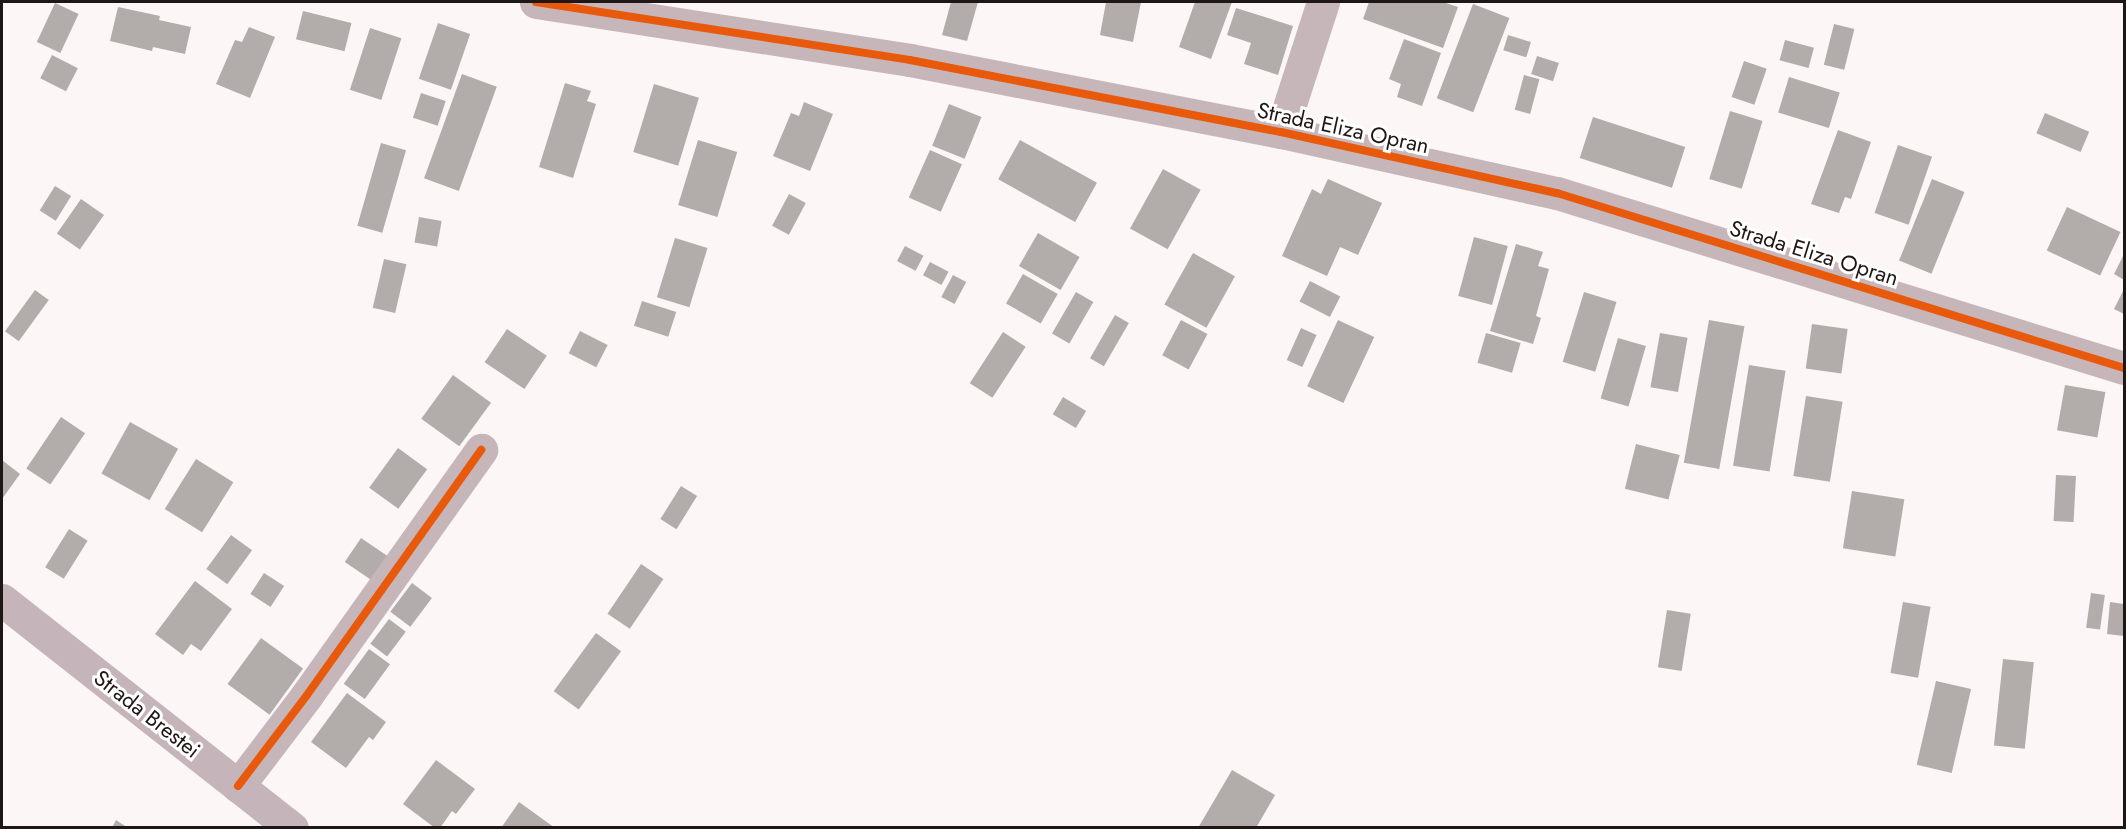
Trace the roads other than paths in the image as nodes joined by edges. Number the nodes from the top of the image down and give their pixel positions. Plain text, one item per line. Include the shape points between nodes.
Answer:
1 (536, 2) edge
2 (1323, 2) edge
3 (1281, 132) junction
4 (2124, 368) edge
5 (481, 450) dead end
6 (2, 600) edge
7 (238, 786) junction
8 (292, 828) edge

1 - 3 street, Strada Eliza Opran via 910,60
2 - 3 street
3 - 4 street, Strada Eliza Opran via 1557,193
5 - 7 street
6 - 7 main road, Strada Brestei
7 - 8 main road, Strada Brestei

